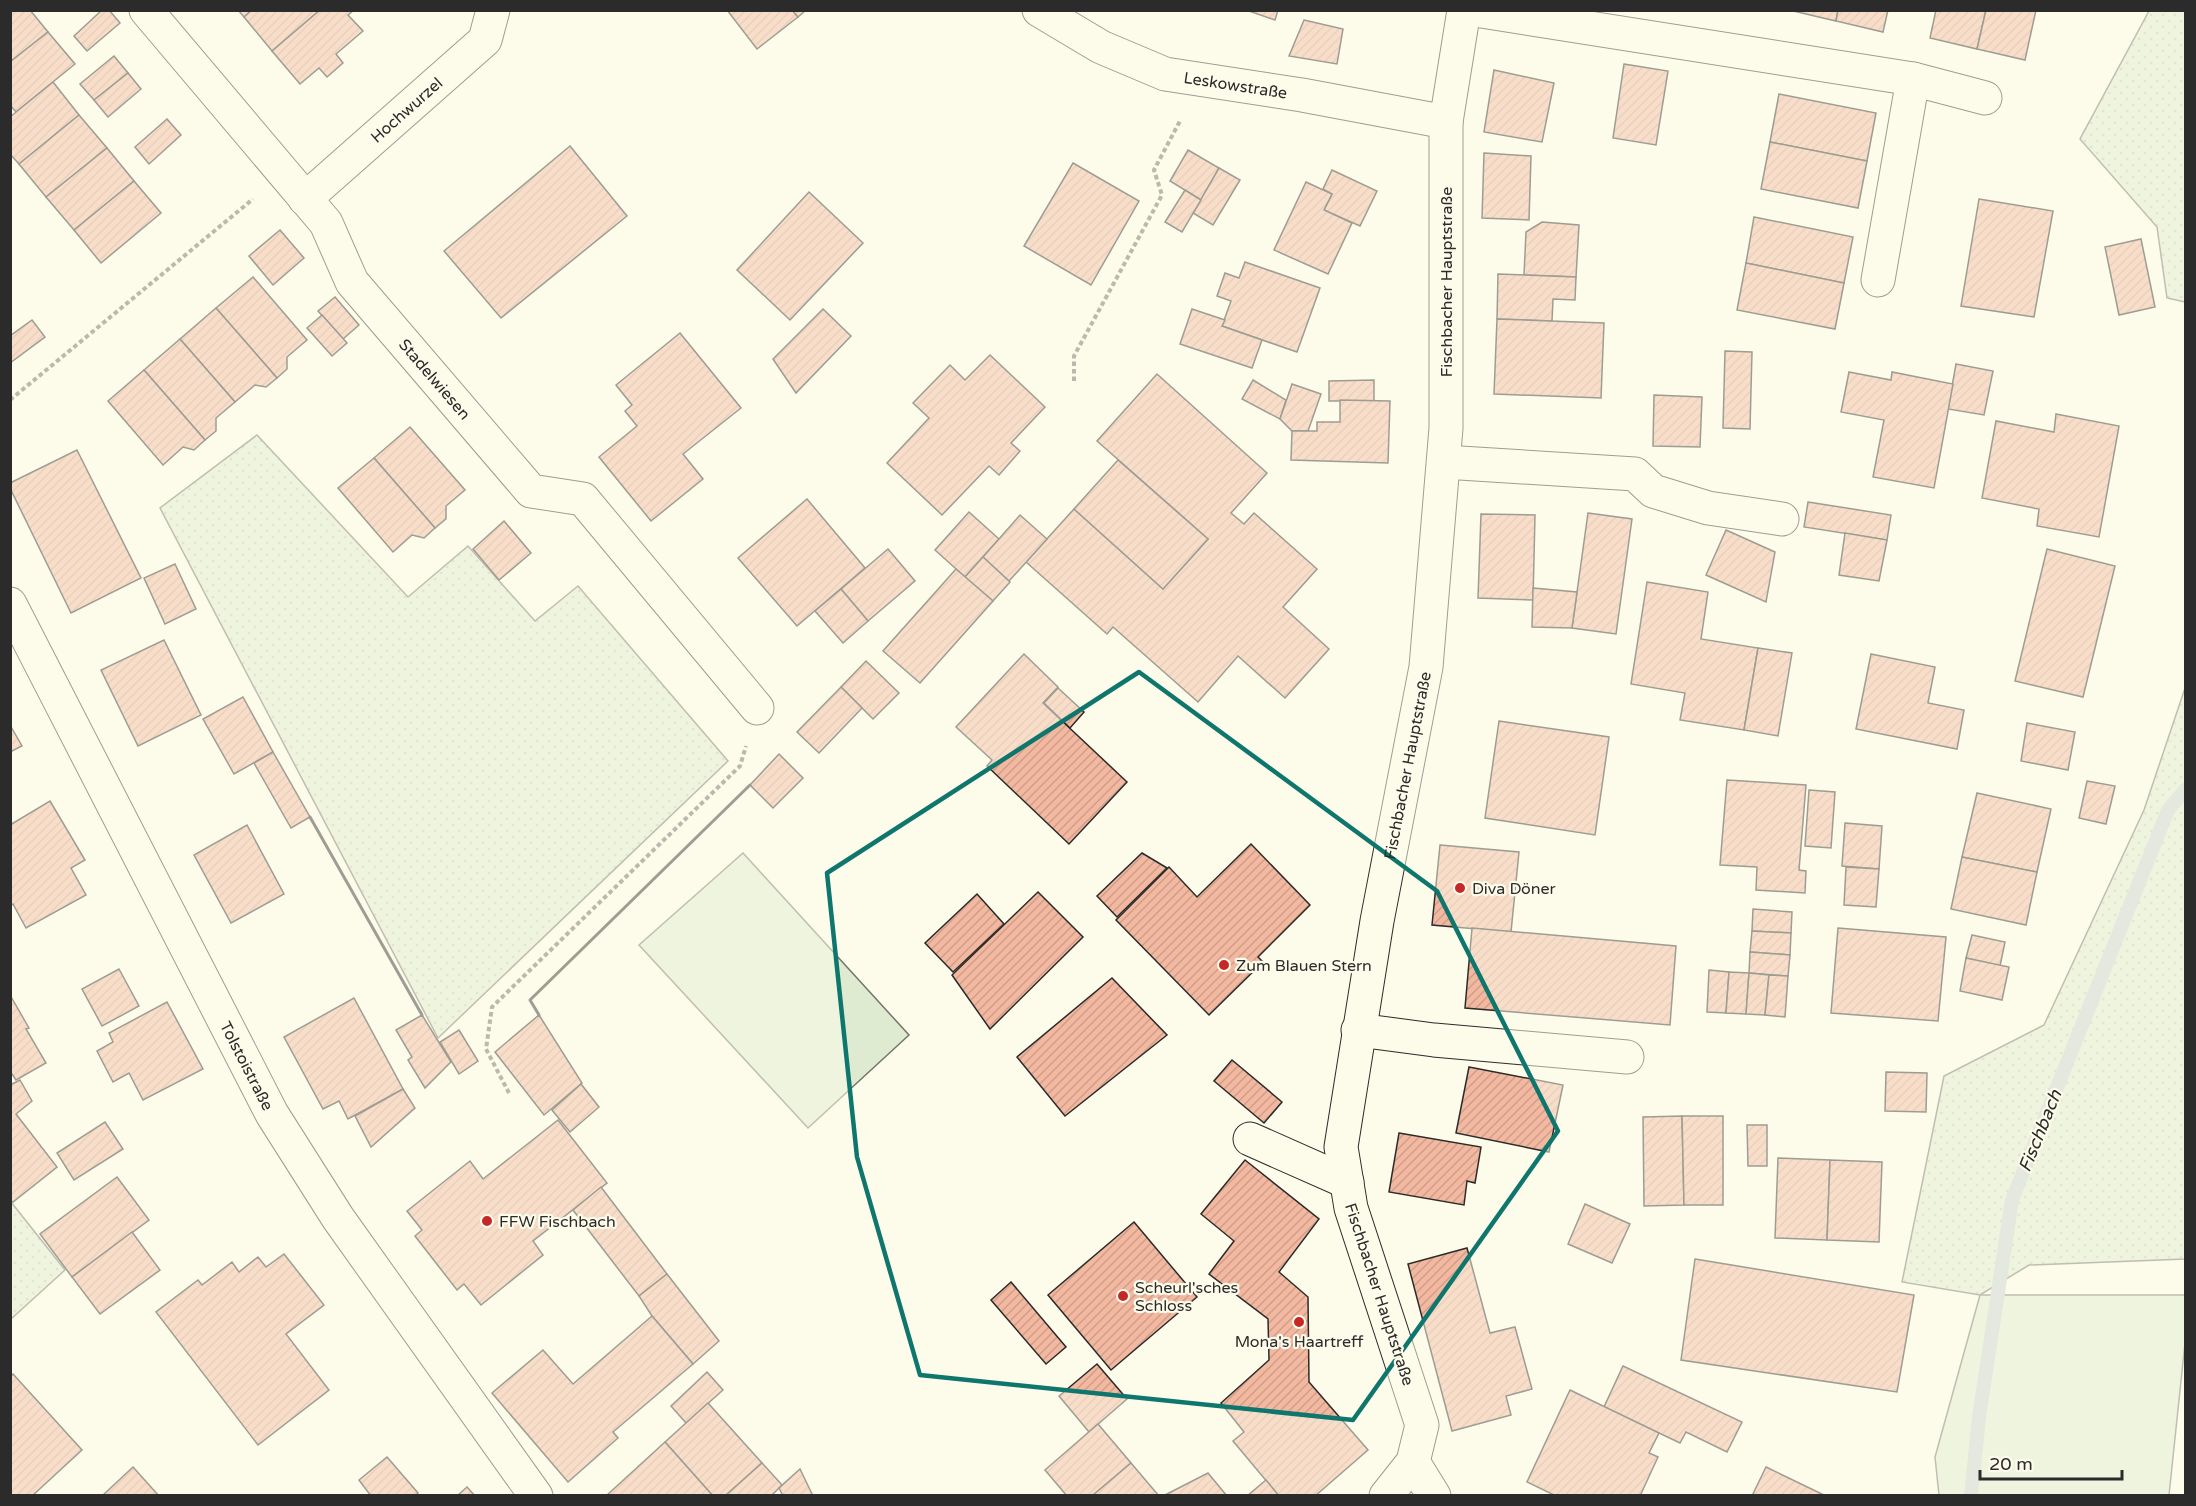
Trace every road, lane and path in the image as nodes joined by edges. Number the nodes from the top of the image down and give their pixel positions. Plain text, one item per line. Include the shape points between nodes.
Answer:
1 (146, 10) edge
2 (493, 10) edge
3 (1039, 10) edge
4 (1464, 10) edge
5 (1475, 10) edge
6 (1913, 79) junction
7 (1202, 80) junction
8 (1985, 98) dead end
9 (1446, 122) junction
10 (284, 173) junction
11 (305, 199) junction
12 (1878, 280) dead end
13 (1074, 381) dead end
14 (10, 400) edge
15 (1444, 462) junction
16 (1782, 519) dead end
17 (10, 604) edge
18 (757, 708) joint
19 (1358, 1030) junction
20 (1627, 1057) dead end
21 (509, 1093) dead end
22 (1250, 1139) dead end
23 (1347, 1182) junction
24 (1413, 1462) junction
25 (536, 1496) edge
26 (1386, 1496) edge
27 (1434, 1496) edge

1 - 10 street, Stadelwiesen
2 - 11 street, Hochwurzel via 485,40
3 - 7 street, Leskowstraße via 1101,46 1165,75
4 - 9 street, Fischbacher Hauptstraße
5 - 6 street
6 - 8 street
6 - 12 street
7 - 9 street, Leskowstraße via 1302,94
7 - 13 path via 1154,170 1162,195 1074,356
9 - 15 street, Fischbacher Hauptstraße
10 - 11 street, Stadelwiesen
10 - 14 path
11 - 18 street, Stadelwiesen via 326,223 352,282 531,491 583,499
15 - 16 street via 1635,474 1653,491 1675,498 1708,508
15 - 19 street, Fischbacher Hauptstraße via 1426,667
17 - 25 street, Tolstoistraße via 273,1114 338,1218
18 - 21 path via 740,766 492,1007 486,1048
19 - 20 street
19 - 23 street, Fischbacher Hauptstraße via 1341,1147
22 - 23 street
23 - 24 street, Fischbacher Hauptstraße via 1351,1208 1422,1425
24 - 26 street, Fischbacher Hauptstraße
24 - 27 street

